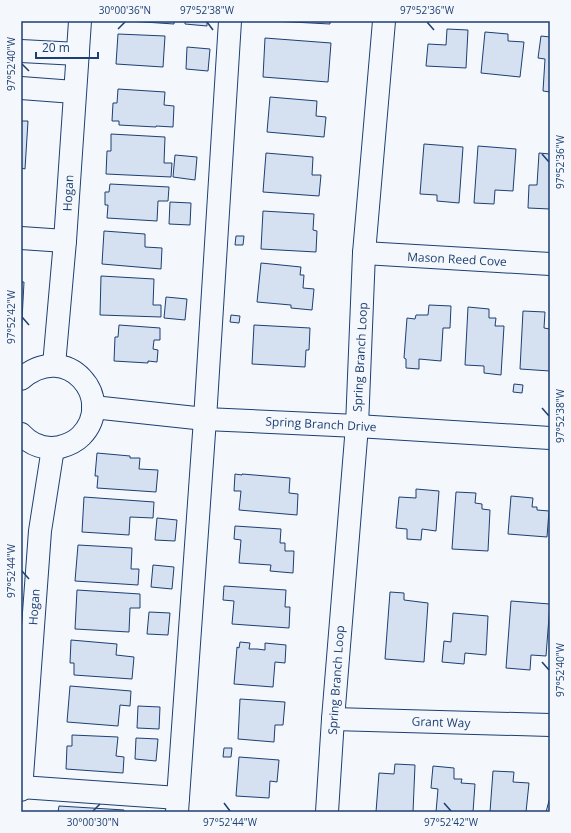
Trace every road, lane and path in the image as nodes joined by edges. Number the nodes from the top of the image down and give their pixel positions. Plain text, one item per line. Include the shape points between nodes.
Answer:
1 (80, 21) edge
2 (230, 21) edge
3 (384, 21) edge
4 (21, 52) edge
5 (78, 54) junction
6 (21, 88) edge
7 (74, 92) junction
8 (21, 238) edge
9 (65, 241) junction
10 (364, 253) junction
11 (550, 264) edge
12 (54, 365) junction
13 (21, 379) edge
14 (93, 407) junction
15 (205, 419) junction
16 (357, 426) junction
17 (21, 434) edge
18 (550, 438) edge
19 (53, 448) junction
20 (30, 530) edge
21 (26, 656) edge
22 (333, 719) junction
23 (550, 725) edge
24 (21, 788) edge
25 (178, 805) edge
26 (327, 812) edge

1 - 5 street, Hogan
2 - 15 street
3 - 10 street, Spring Branch Loop
4 - 5 street
5 - 7 street, Hogan
6 - 7 street
7 - 9 street, Hogan
8 - 9 street
9 - 12 street, Hogan
10 - 11 street, Mason Reed Cove
10 - 16 street, Spring Branch Loop
12 - 13 street via 41,366
12 - 14 street via 72,370 86,383 92,394
14 - 15 street, Spring Branch Drive
14 - 19 street via 86,431 66,446
15 - 16 street, Spring Branch Drive
15 - 25 street
16 - 18 street, Spring Branch Drive
16 - 22 street, Spring Branch Loop
17 - 19 street via 26,440 39,446
19 - 20 street, Hogan
20 - 21 street, Hogan
21 - 24 street, Hogan
22 - 23 street, Grant Way
22 - 26 street, Spring Branch Loop
24 - 25 street

